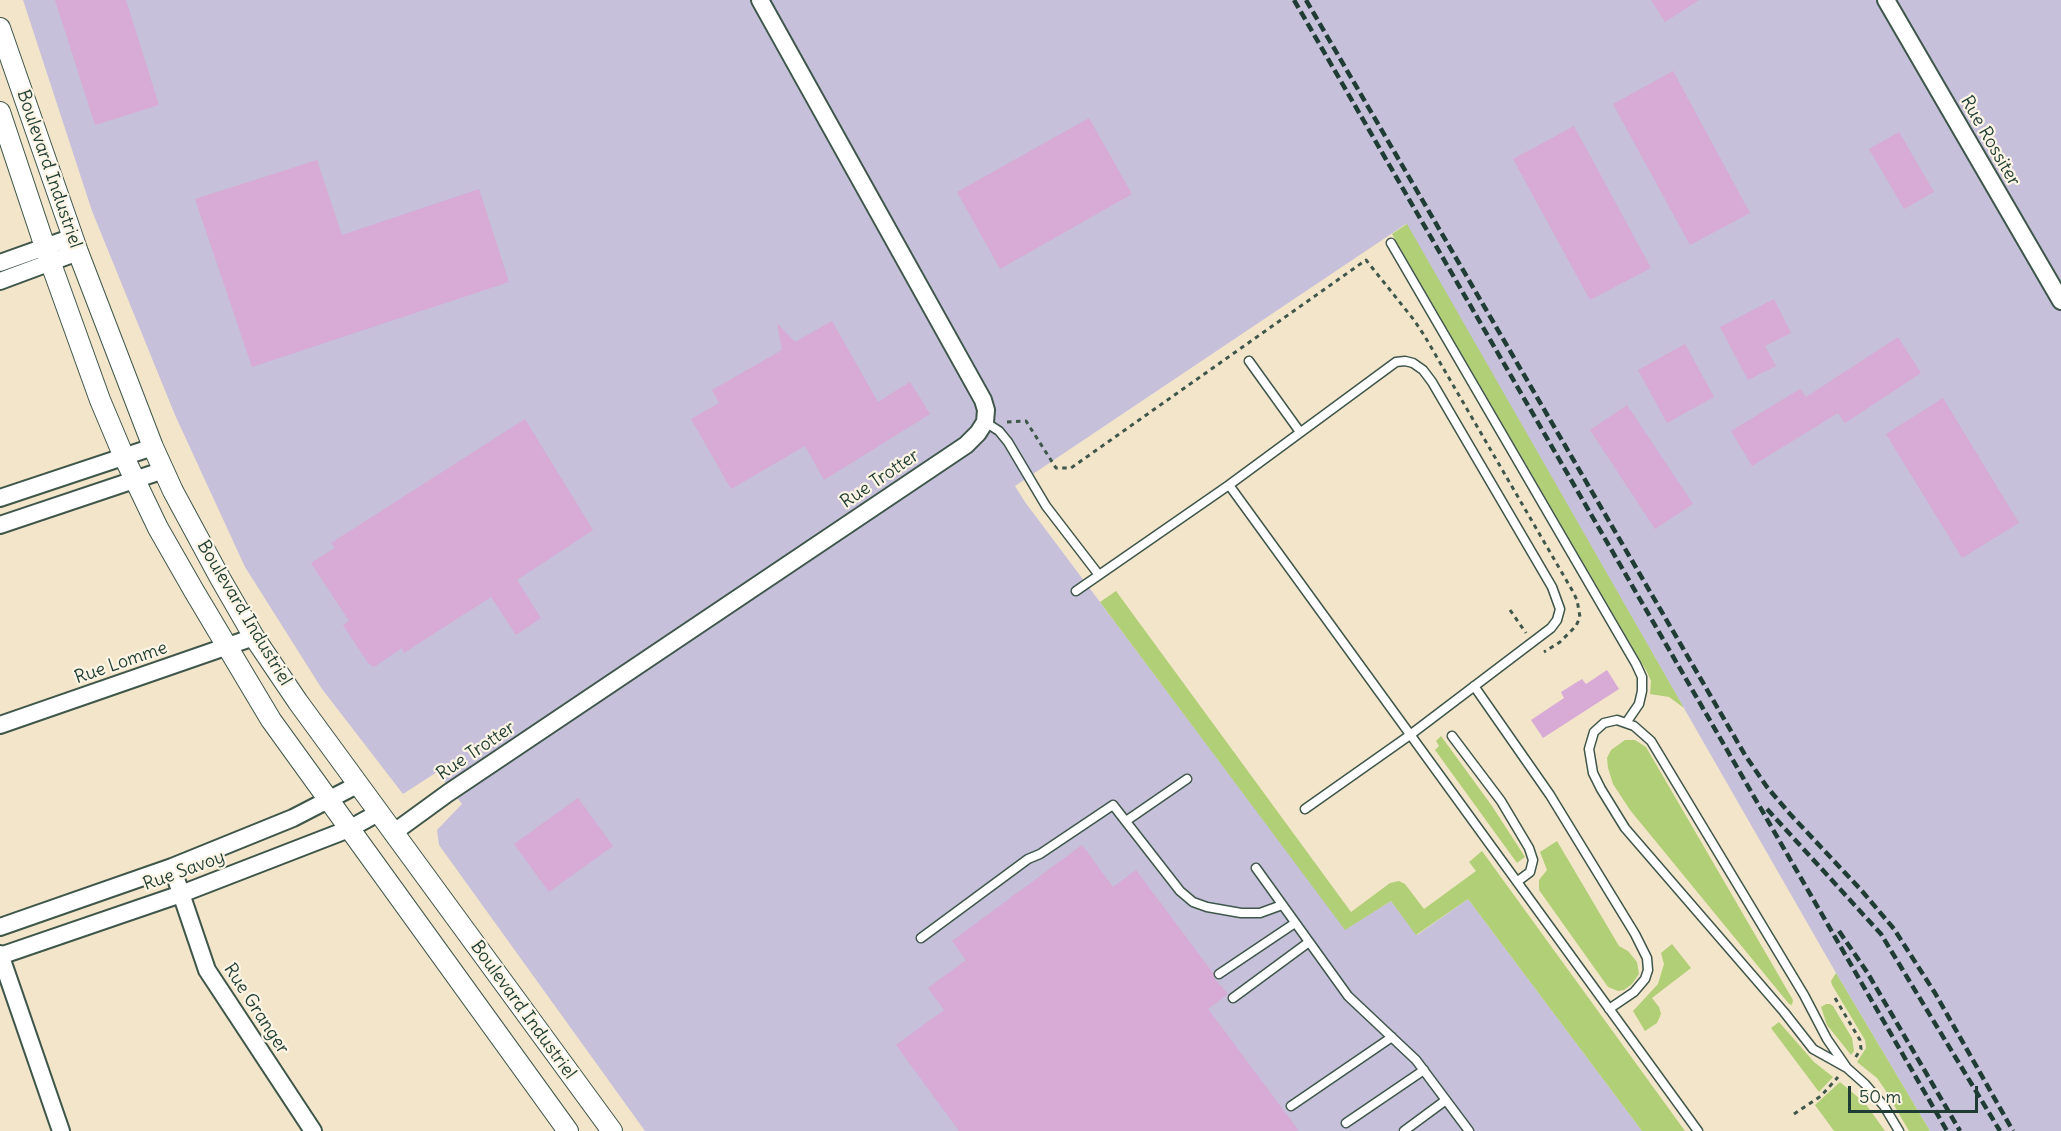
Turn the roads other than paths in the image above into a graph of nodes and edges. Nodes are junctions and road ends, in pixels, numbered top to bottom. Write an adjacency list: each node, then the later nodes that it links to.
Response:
1 (760, 0): 12 (street)
2 (1886, 0): 10 (street, Rue Rossiter)
3 (2, 41): 6 (street, Boulevard Industriel)
4 (0, 112): 7 (street, Boulevard Industriel)
5 (1391, 243): 26 (lane)
6 (76, 245): 7 (street); 14 (street, Boulevard Industriel)
7 (49, 255): 8 (street); 9 (street); 15 (street, Boulevard Industriel)
8 (0, 263)
9 (0, 281)
10 (2061, 301)
11 (1249, 361): 13 (lane)
12 (985, 422): 21 (lane); 37 (street, Rue Trotter)
13 (1300, 432): 18 (lane); 25 (lane)
14 (153, 447): 15 (street); 16 (street, Boulevard Industriel)
15 (123, 457): 17 (street, Boulevard Industriel); 19 (street)
16 (164, 470): 17 (street); 23 (street, Boulevard Industriel)
17 (134, 481): 20 (street); 24 (street, Boulevard Industriel)
18 (1229, 485): 21 (lane); 28 (lane)
19 (0, 498)
20 (0, 525)
21 (1099, 575): 22 (lane)
22 (1076, 591)
23 (254, 637): 24 (street, Rue Lomme); 31 (street, Boulevard Industriel)
24 (225, 647): 27 (street, Rue Lomme); 32 (street, Boulevard Industriel)
25 (1474, 686): 28 (lane); 50 (lane)
26 (1626, 723): 52 (lane); 52 (lane)
27 (0, 725)
28 (1410, 735): 33 (lane); 40 (lane)
29 (1452, 736): 40 (lane)
30 (1187, 779): 35 (lane)
31 (357, 785): 32 (street, Rue Savoy); 34 (street, Boulevard Industriel)
32 (330, 800): 36 (street, Boulevard Industriel); 38 (street, Rue Savoy)
33 (1305, 809)
34 (378, 813): 36 (street, Rue Savoy); 37 (street, Boulevard Industriel)
35 (1126, 821): 42 (lane); 45 (lane)
36 (349, 829): 41 (street, Rue Savoy); 59 (street, Boulevard Industriel)
37 (393, 833): 60 (street, Boulevard Industriel)
38 (172, 867): 41 (street, Rue Granger); 44 (street, Rue Savoy)
39 (1256, 868): 42 (lane)
40 (1518, 880): 50 (lane)
41 (181, 894): 47 (street, Rue Savoy); 58 (street, Rue Granger)
42 (1282, 905): 43 (lane)
43 (1295, 923): 46 (lane); 48 (lane)
44 (0, 927)
45 (921, 938)
46 (1309, 942): 49 (lane); 51 (lane)
47 (0, 956): 57 (street)
48 (1219, 974)
49 (1233, 998)
50 (1610, 1009): 63 (lane)
51 (1392, 1037): 53 (lane); 55 (lane)
52 (1846, 1068): 64 (lane)
53 (1424, 1070): 54 (lane); 56 (lane)
54 (1446, 1100): 61 (lane); 62 (lane)
55 (1291, 1106)
56 (1346, 1123)
57 (61, 1131)
58 (313, 1131)
59 (568, 1131)
60 (612, 1131)
61 (1404, 1131)
62 (1468, 1131)
63 (1698, 1131)
64 (1899, 1131)

